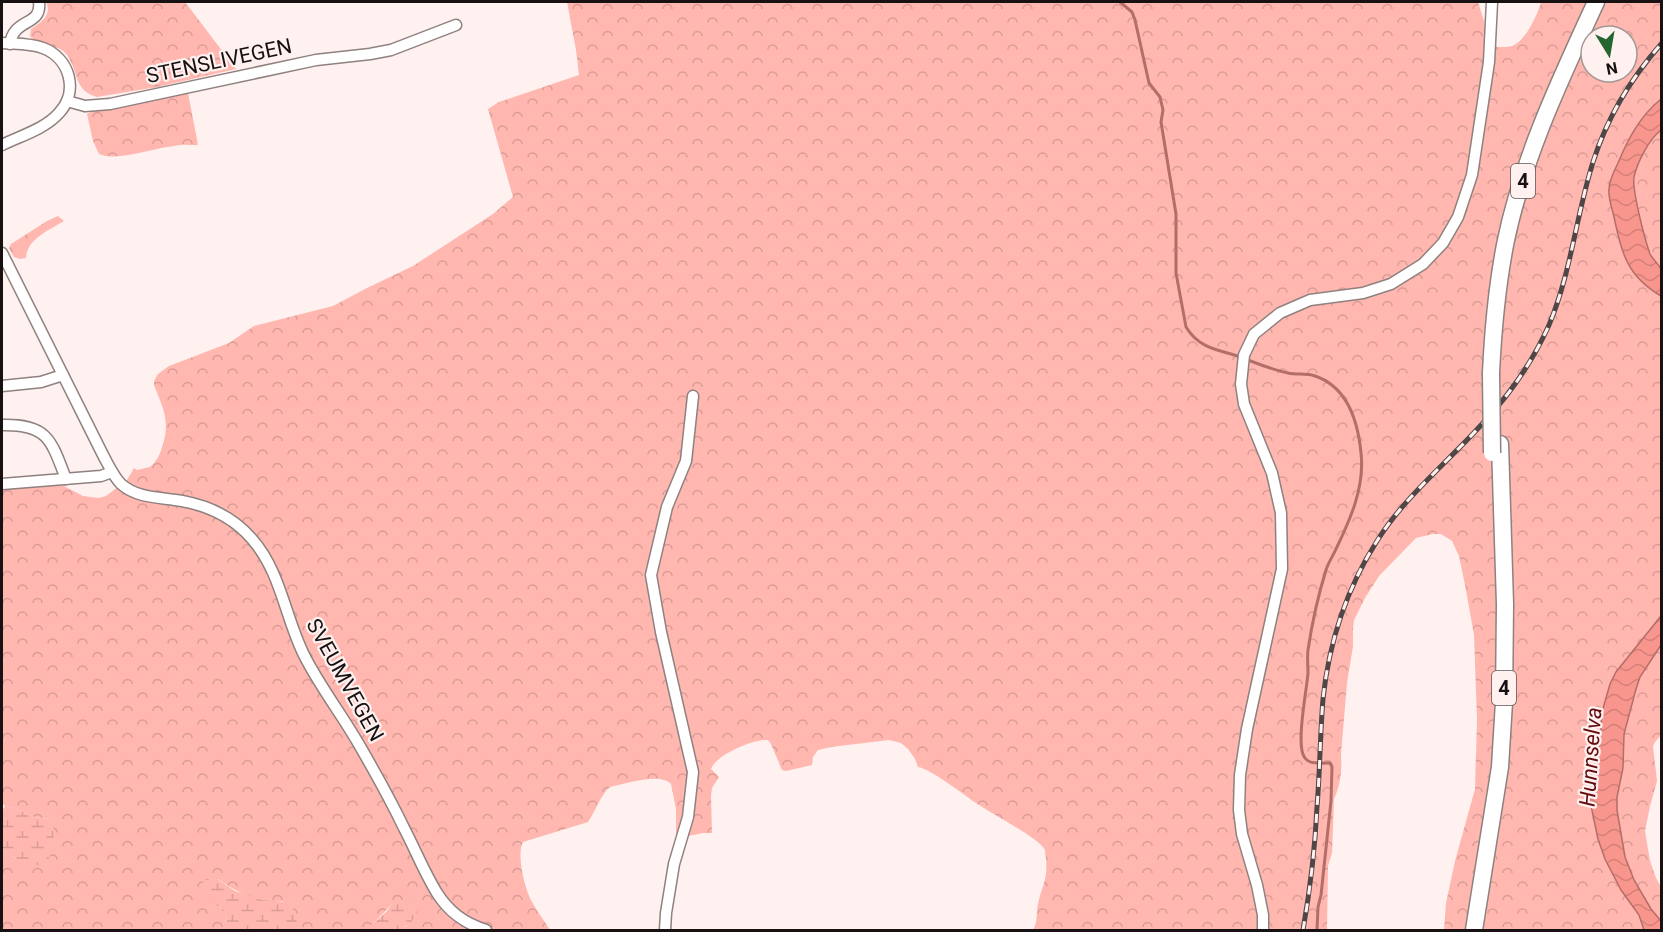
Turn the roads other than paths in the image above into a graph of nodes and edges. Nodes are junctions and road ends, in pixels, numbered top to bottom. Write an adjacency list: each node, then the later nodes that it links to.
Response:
1 (39, 2): 6 (street)
2 (1492, 2): 21 (street)
3 (1596, 2): 10 (highway, 4)
4 (1607, 2): 10 (highway, 4)
5 (456, 25): 7 (street, STENSLIVEGEN)
6 (6, 43): 7 (street)
7 (67, 101): 8 (street)
8 (2, 145)
9 (2, 253): 11 (street, SVEUMVEGEN)
10 (1496, 369): 15 (highway, 4)
11 (63, 375): 12 (street); 16 (street, SVEUMVEGEN)
12 (2, 386)
13 (693, 396): 20 (street)
14 (2, 425): 17 (street)
15 (1496, 448): 22 (highway, 4); 23 (highway, 4)
16 (112, 472): 17 (street); 19 (street, SVEUMVEGEN)
17 (66, 479): 18 (street)
18 (2, 484)
19 (486, 930)
20 (665, 930)
21 (1263, 930)
22 (1464, 930)
23 (1474, 930)

